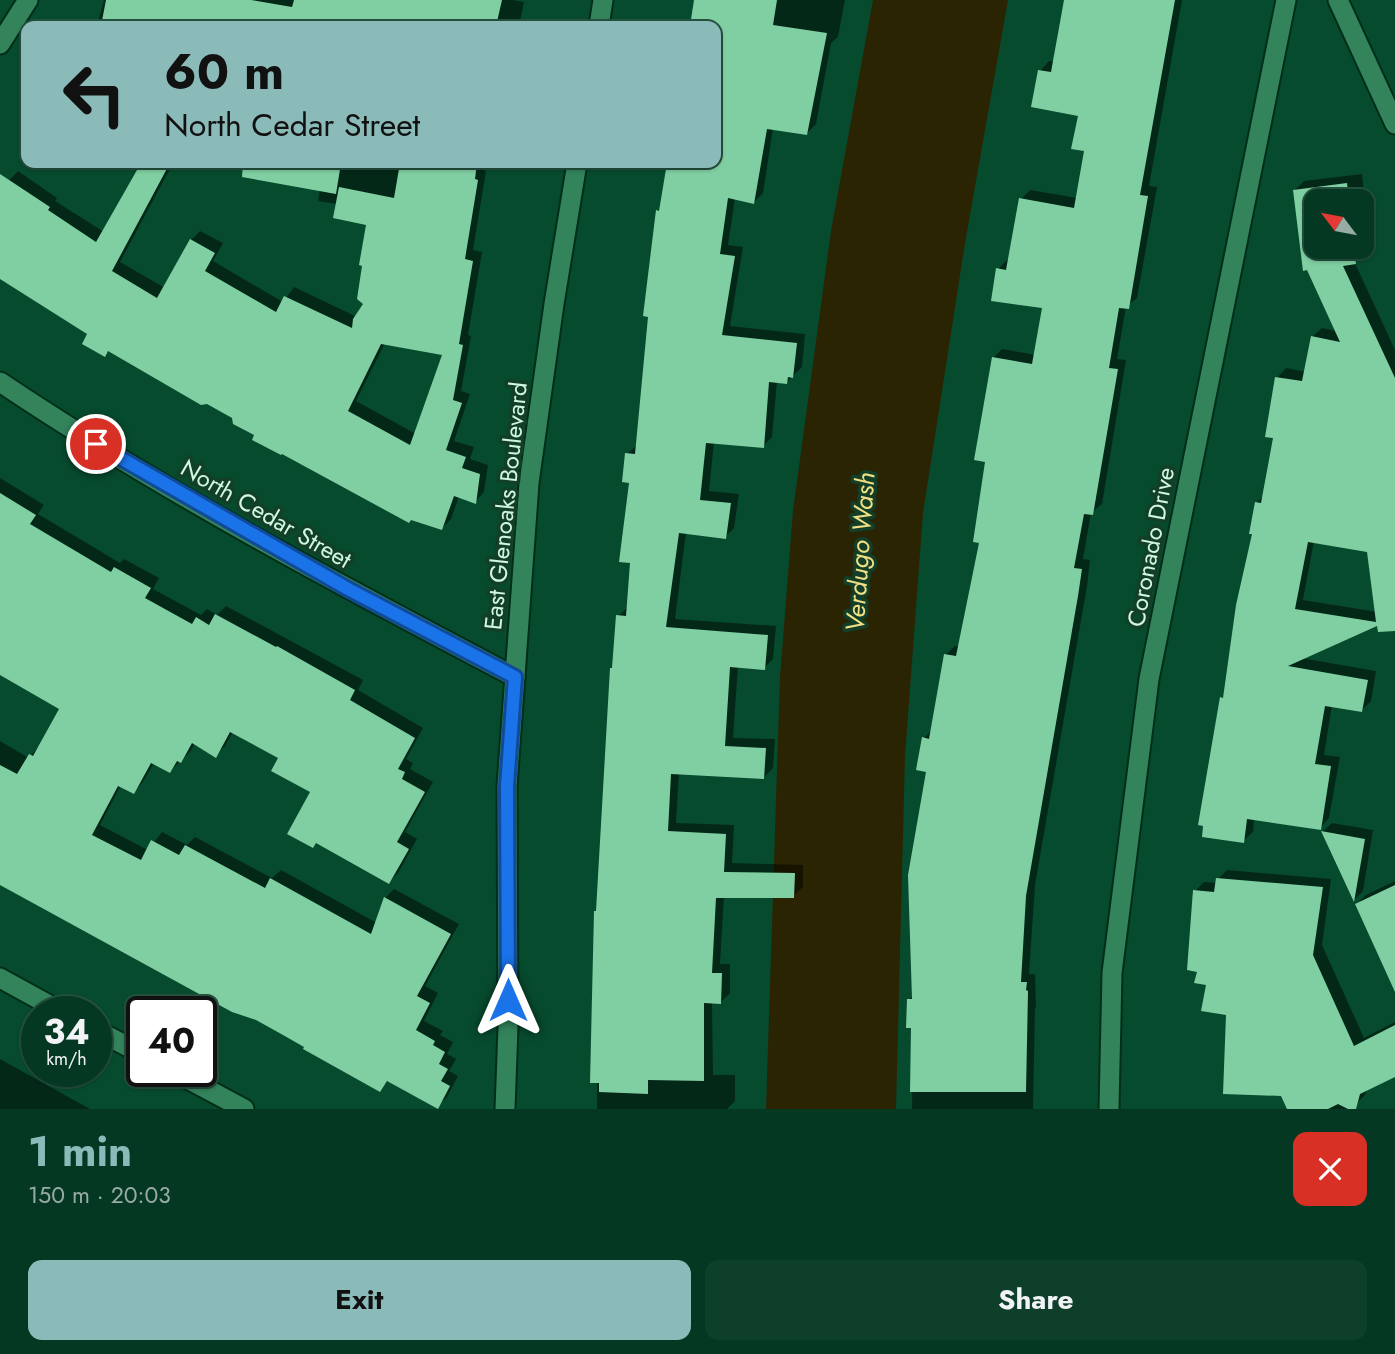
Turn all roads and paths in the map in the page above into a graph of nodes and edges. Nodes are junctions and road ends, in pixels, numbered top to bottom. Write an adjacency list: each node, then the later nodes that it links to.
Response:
1 (28, 0): 6 (street)
2 (603, 0): 5 (street)
3 (1286, 0): 16 (street, Coronado Drive)
4 (1338, 0): 7 (street)
5 (600, 21)
6 (0, 44)
7 (1395, 124)
8 (576, 168): 10 (street, East Glenoaks Boulevard)
9 (0, 382): 10 (street, North Cedar Street)
10 (515, 677): 15 (street, East Glenoaks Boulevard)
11 (0, 978): 12 (street)
12 (33, 996)
13 (203, 1087): 14 (street)
14 (244, 1109)
15 (505, 1109)
16 (1109, 1109)

